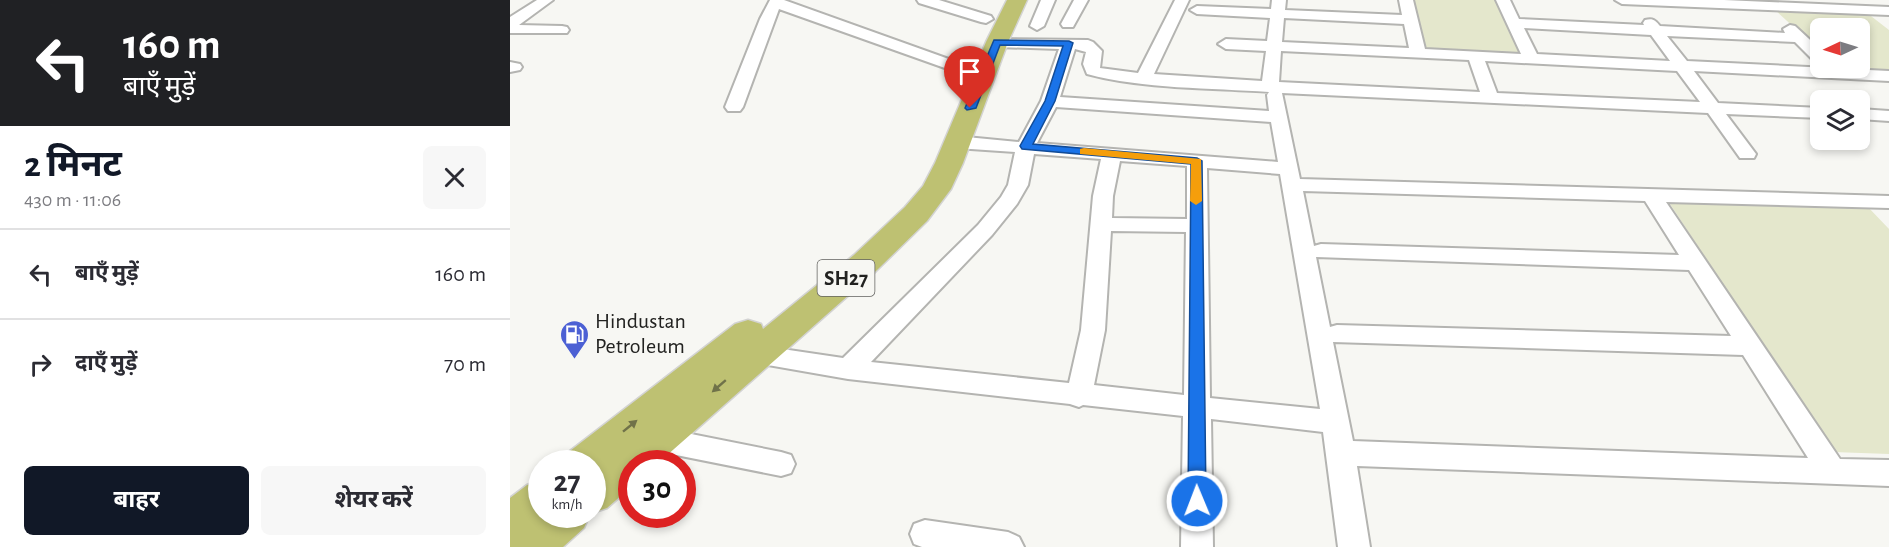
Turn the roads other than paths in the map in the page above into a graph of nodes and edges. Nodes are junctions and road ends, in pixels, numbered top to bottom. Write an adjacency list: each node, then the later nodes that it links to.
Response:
1 (546, 0): 21 (street)
2 (924, 0): 18 (street)
3 (1017, 0): 18 (main road, SH27)
4 (1048, 0): 23 (street)
5 (1081, 0): 27 (street)
6 (1182, 0): 40 (street)
7 (1406, 0): 19 (street)
8 (1503, 0): 20 (street)
9 (1622, 0): 10 (street)
10 (1634, 0): 13 (street); 26 (street)
11 (776, 1): 36 (street); 44 (street)
12 (1815, 4): 13 (street); 16 (street)
13 (1766, 6): 28 (street)
14 (1278, 7): 15 (street); 19 (street); 30 (street)
15 (1197, 10)
16 (1871, 10): 17 (street); 22 (street)
17 (1889, 11)
18 (994, 20): 27 (street); 36 (main road, SH27); 49 (main road, SH27)
19 (1410, 20): 32 (street)
20 (1514, 23): 26 (street); 34 (street)
21 (510, 24)
22 (1889, 25)
23 (1038, 26)
24 (510, 29): 25 (street)
25 (562, 30)
26 (1656, 30): 28 (street); 35 (street)
27 (1068, 34): 40 (street); 43 (street)
28 (1799, 38): 31 (street)
29 (1226, 44): 30 (street)
30 (1274, 47): 32 (street); 42 (street)
31 (1810, 48)
32 (1418, 54): 33 (street)
33 (1476, 57): 34 (street); 41 (street)
34 (1531, 59): 35 (street)
35 (1683, 66): 37 (street); 45 (street)
36 (965, 70): 64 (main road, SH27)
37 (1810, 70)
38 (1870, 74): 39 (street)
39 (1889, 76)
40 (1143, 79): 42 (street)
41 (1490, 96): 42 (street); 45 (street)
42 (1275, 99): 43 (street); 54 (street)
43 (1050, 101): 50 (street)
44 (734, 107)
45 (1713, 108): 46 (street); 52 (street)
46 (1810, 112)
47 (1870, 115): 48 (street)
48 (1889, 116)
49 (956, 142): 50 (street); 64 (main road, SH27)
50 (1026, 146): 51 (street); 65 (street)
51 (1112, 154): 53 (street); 58 (street)
52 (1747, 154)
53 (1197, 161): 54 (street); 59 (street)
54 (1291, 177): 55 (street); 68 (street)
55 (1652, 196): 56 (street); 61 (street)
56 (1879, 202): 57 (street)
57 (1889, 220)
58 (1101, 224): 59 (street); 66 (street)
59 (1196, 226): 67 (street)
60 (1322, 251): 61 (street)
61 (1696, 263): 63 (street)
62 (1337, 334): 63 (street)
63 (1751, 346): 73 (street)
64 (742, 351): 65 (street); 69 (main road, SH27, one-way to 69); 70 (main road, SH27, one-way to 64)
65 (848, 369): 66 (street)
66 (1078, 396): 67 (street)
67 (1196, 408): 68 (street); 82 (street)
68 (1335, 422): 71 (street)
69 (656, 439): 72 (street); 75 (main road, SH27)
70 (604, 450)
71 (1341, 453): 73 (street); 83 (street)
72 (781, 464)
73 (1832, 471): 74 (street)
74 (1889, 473)
75 (606, 482)
76 (528, 510): 77 (main road)
77 (510, 525)
78 (552, 528): 81 (main road)
79 (925, 534): 80 (street)
80 (1000, 546)
81 (530, 547)
82 (1197, 547)
83 (1354, 547)

